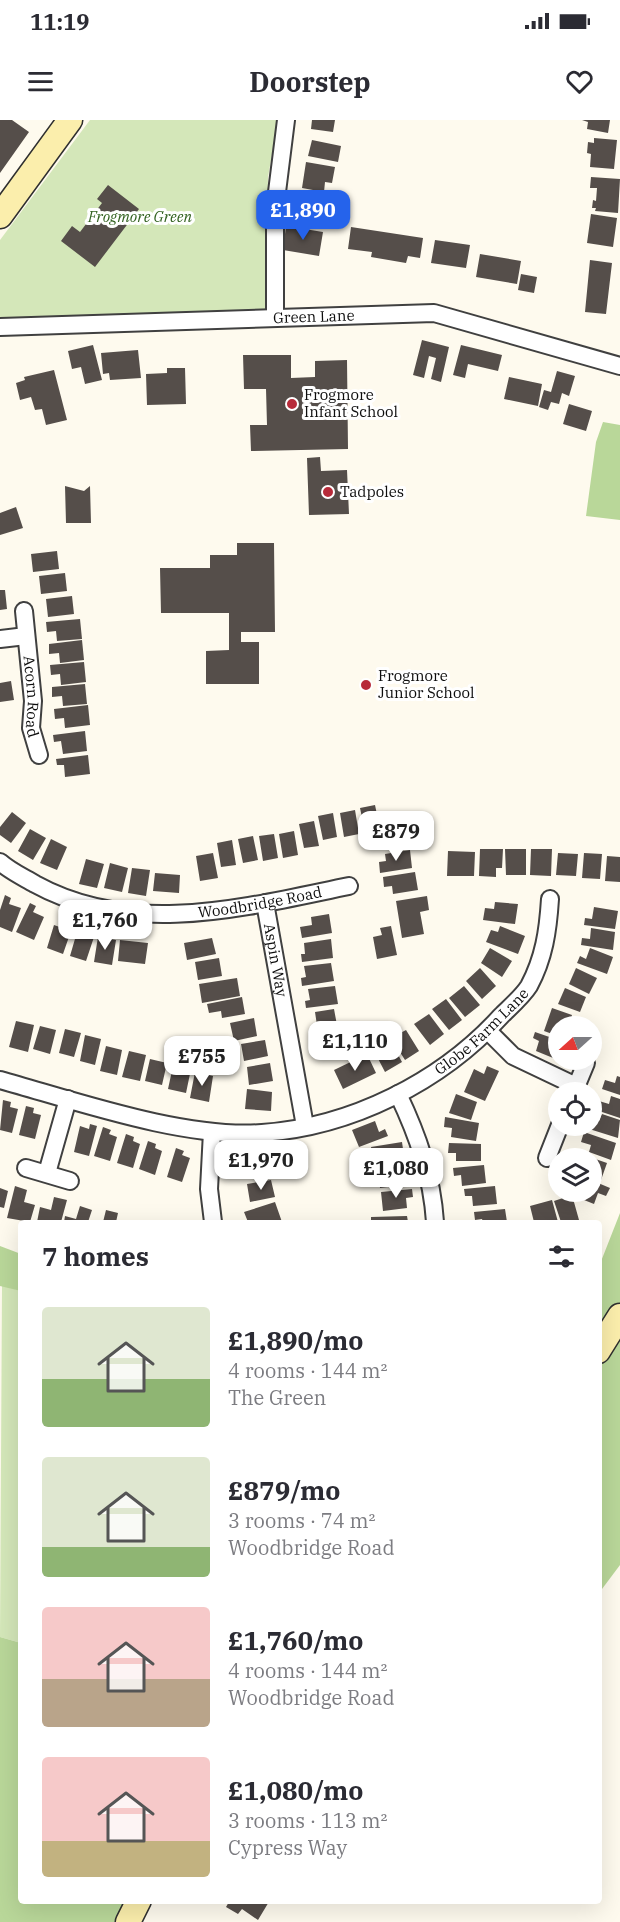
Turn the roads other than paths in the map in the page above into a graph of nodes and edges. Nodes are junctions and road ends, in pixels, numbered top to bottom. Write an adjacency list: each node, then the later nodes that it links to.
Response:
1 (70, 120): 3 (street)
2 (285, 120): 4 (street)
3 (0, 216)
4 (275, 316): 5 (street, Green Lane); 6 (street, Green Lane)
5 (0, 327)
6 (620, 366)
7 (24, 611): 8 (street, Acorn Road)
8 (26, 636): 9 (street, Acorn Road); 10 (street, Acorn Road)
9 (0, 639)
10 (39, 755)
11 (0, 862): 14 (street, Woodbridge Road)
12 (349, 886): 14 (street, Woodbridge Road)
13 (550, 899): 15 (street, Globe Farm Lane)
14 (265, 903): 20 (street, Aspin Way)
15 (488, 1031): 17 (street); 18 (street, Globe Farm Lane)
16 (0, 1080): 19 (street, Globe Farm Lane)
17 (562, 1082)
18 (398, 1094): 20 (street, Globe Farm Lane); 28 (street)
19 (68, 1099): 21 (street, Globe Farm Lane); 25 (street)
20 (305, 1126): 21 (street, Globe Farm Lane)
21 (212, 1132): 27 (street)
22 (556, 1136): 23 (street)
23 (547, 1158)
24 (26, 1168): 25 (street)
25 (47, 1173): 26 (street)
26 (70, 1180)
27 (213, 1220)
28 (435, 1220)
29 (620, 1316): 30 (street)
30 (602, 1345)
31 (137, 1904): 32 (street)
32 (128, 1922)

